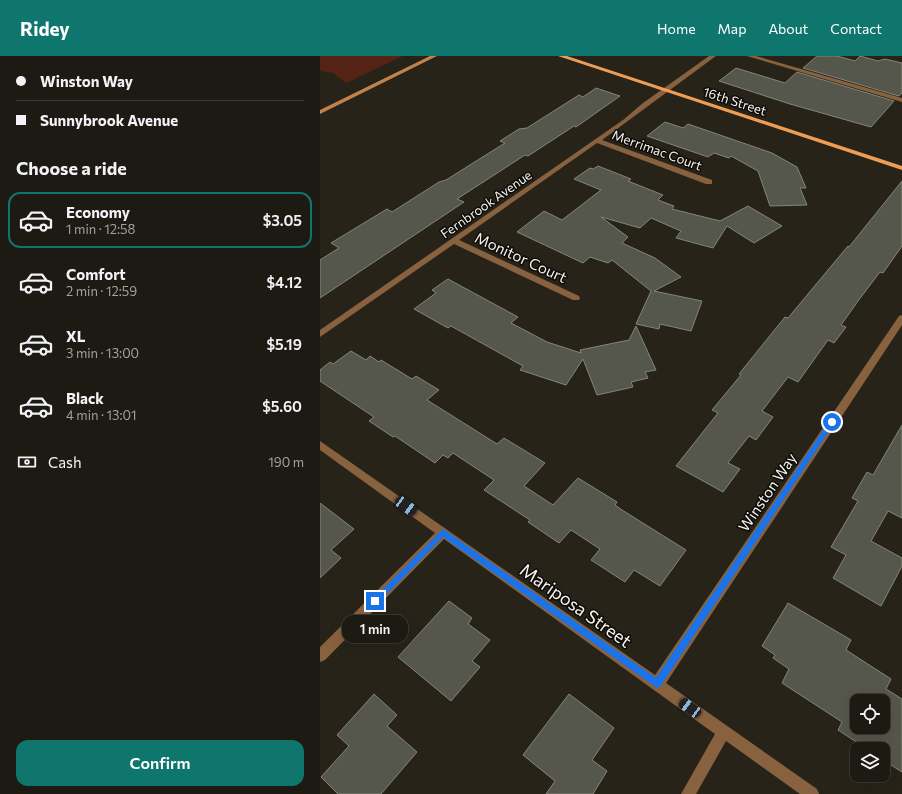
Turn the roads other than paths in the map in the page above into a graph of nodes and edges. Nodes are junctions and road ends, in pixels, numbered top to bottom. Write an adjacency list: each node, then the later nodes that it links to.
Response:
1 (434, 56): 7 (main road)
2 (562, 56): 5 (main road, 16th Street)
3 (713, 56): 5 (street, Fernbrook Avenue)
4 (750, 56): 6 (street)
5 (664, 90): 8 (street, Fernbrook Avenue); 9 (main road, 16th Street)
6 (902, 100)
7 (320, 112)
8 (597, 140): 10 (street, Merrimac Court); 11 (street, Fernbrook Avenue)
9 (902, 168)
10 (709, 182)
11 (454, 241): 12 (street, Monitor Court); 14 (street, Fernbrook Avenue)
12 (576, 298)
13 (902, 318): 18 (street, Winston Way)
14 (320, 334)
15 (320, 445): 16 (street, Mariposa Street)
16 (443, 532): 17 (street); 18 (street, Mariposa Street)
17 (320, 656)
18 (657, 684): 19 (street, Mariposa Street)
19 (724, 732): 20 (street); 21 (street, Mariposa Street)
20 (688, 794)
21 (812, 794)

